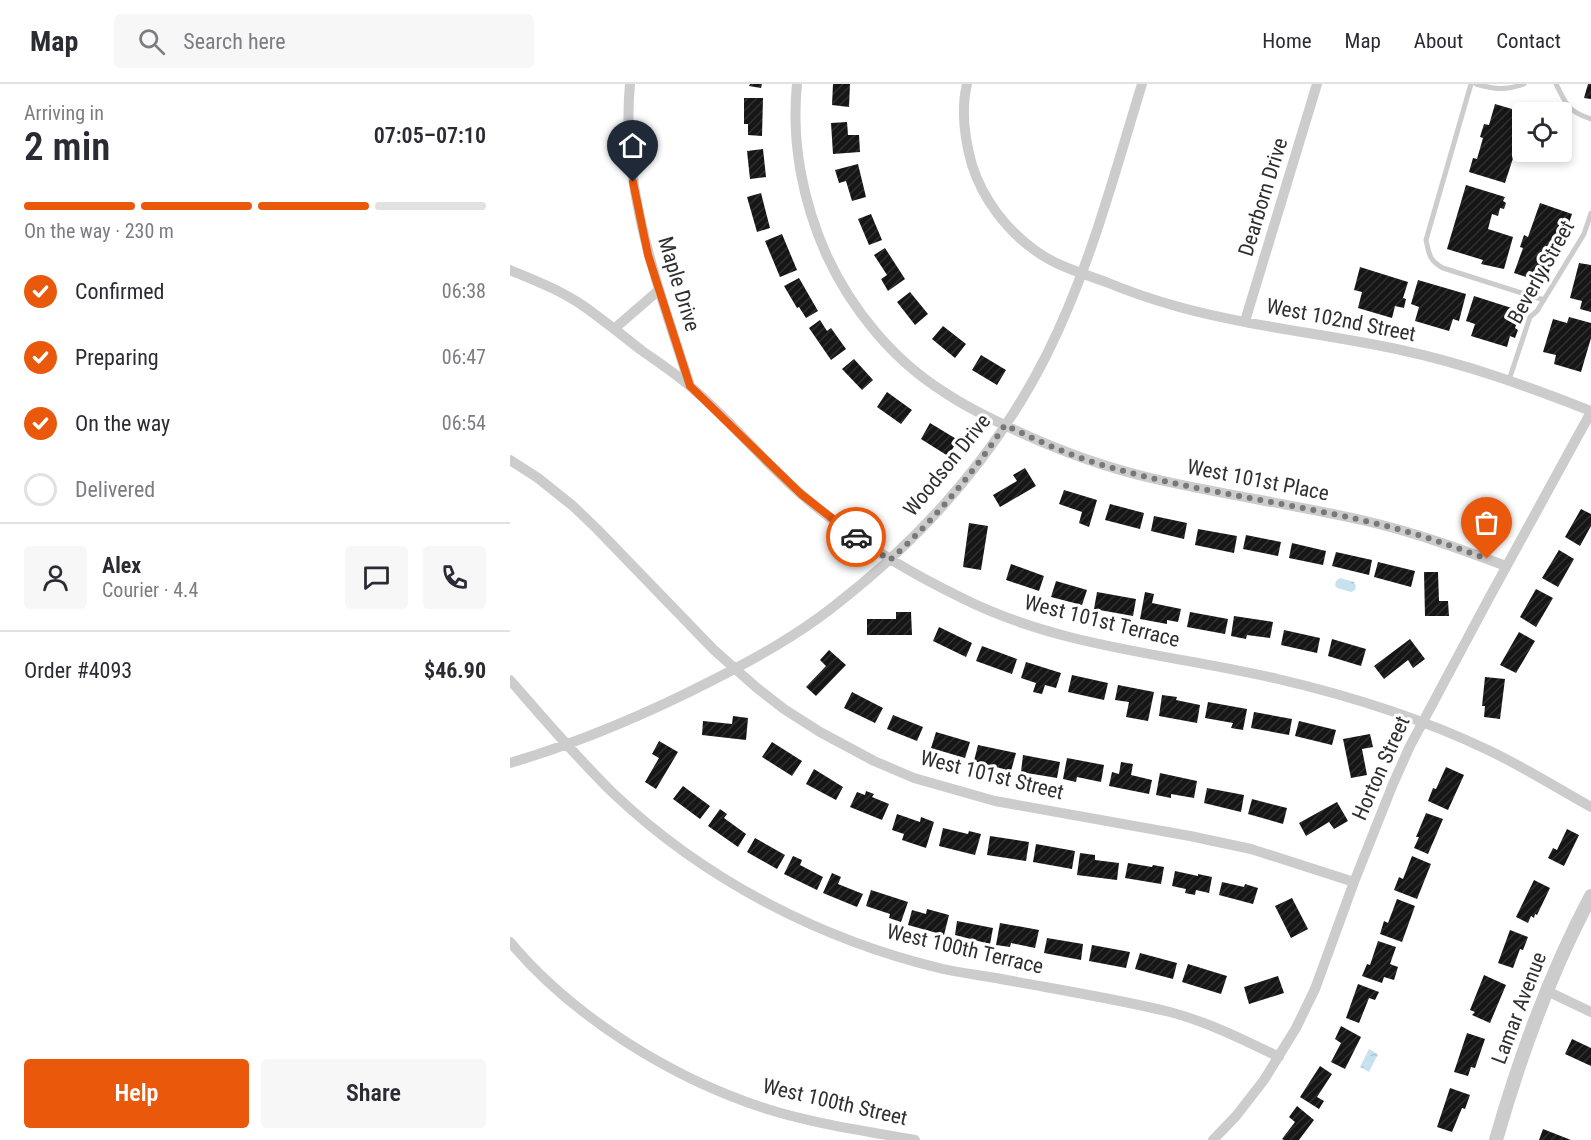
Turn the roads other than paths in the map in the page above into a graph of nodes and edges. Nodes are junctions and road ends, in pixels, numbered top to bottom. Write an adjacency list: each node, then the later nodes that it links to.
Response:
1 (630, 84): 14 (street, Maple Drive)
2 (797, 84): 21 (street, West 101st Place)
3 (967, 84): 13 (street, West 102nd Street)
4 (1142, 84): 13 (street, Woodson Drive)
5 (1317, 84): 16 (street, Dearborn Drive)
6 (1471, 84): 15 (lane)
7 (1476, 84): 8 (lane)
8 (1524, 84)
9 (1556, 84): 10 (lane)
10 (1591, 119)
11 (1591, 213): 15 (lane, Beverly Street)
12 (510, 270): 17 (street, West 101st Terrace)
13 (1082, 274): 16 (street, West 102nd Street); 21 (street, Woodson Drive)
14 (659, 290): 17 (street); 19 (street, Maple Drive)
15 (1544, 300): 18 (lane, Beverly Street)
16 (1245, 321): 18 (street, West 102nd Street)
17 (614, 329): 19 (street, West 101st Terrace)
18 (1509, 380): 20 (street, West 102nd Street)
19 (690, 386): 23 (street, West 101st Terrace)
20 (1591, 411): 24 (street, Horton Street)
21 (1005, 425): 23 (street, Woodson Drive); 24 (street, West 101st Place)
22 (510, 460): 25 (street, West 101st Street)
23 (890, 560): 25 (street, Woodson Drive); 27 (street, West 101st Terrace)
24 (1506, 566): 27 (street, Horton Street)
25 (735, 669): 28 (street, Woodson Drive); 31 (street, West 101st Street)
26 (510, 680): 28 (street, West 100th Terrace)
27 (1422, 722): 30 (street, West 101st Terrace); 31 (street, Horton Street)
28 (567, 744): 29 (street, Woodson Drive); 36 (street, West 100th Terrace)
29 (510, 764)
30 (1591, 807)
31 (1354, 882): 36 (street, Horton Street)
32 (1591, 896): 34 (street, Lamar Avenue)
33 (510, 942): 37 (street, West 100th Street)
34 (1547, 991): 35 (street); 39 (street, Lamar Avenue)
35 (1591, 1012)
36 (1279, 1057): 38 (street, Horton Street)
37 (915, 1140)
38 (1213, 1140)
39 (1496, 1140)

